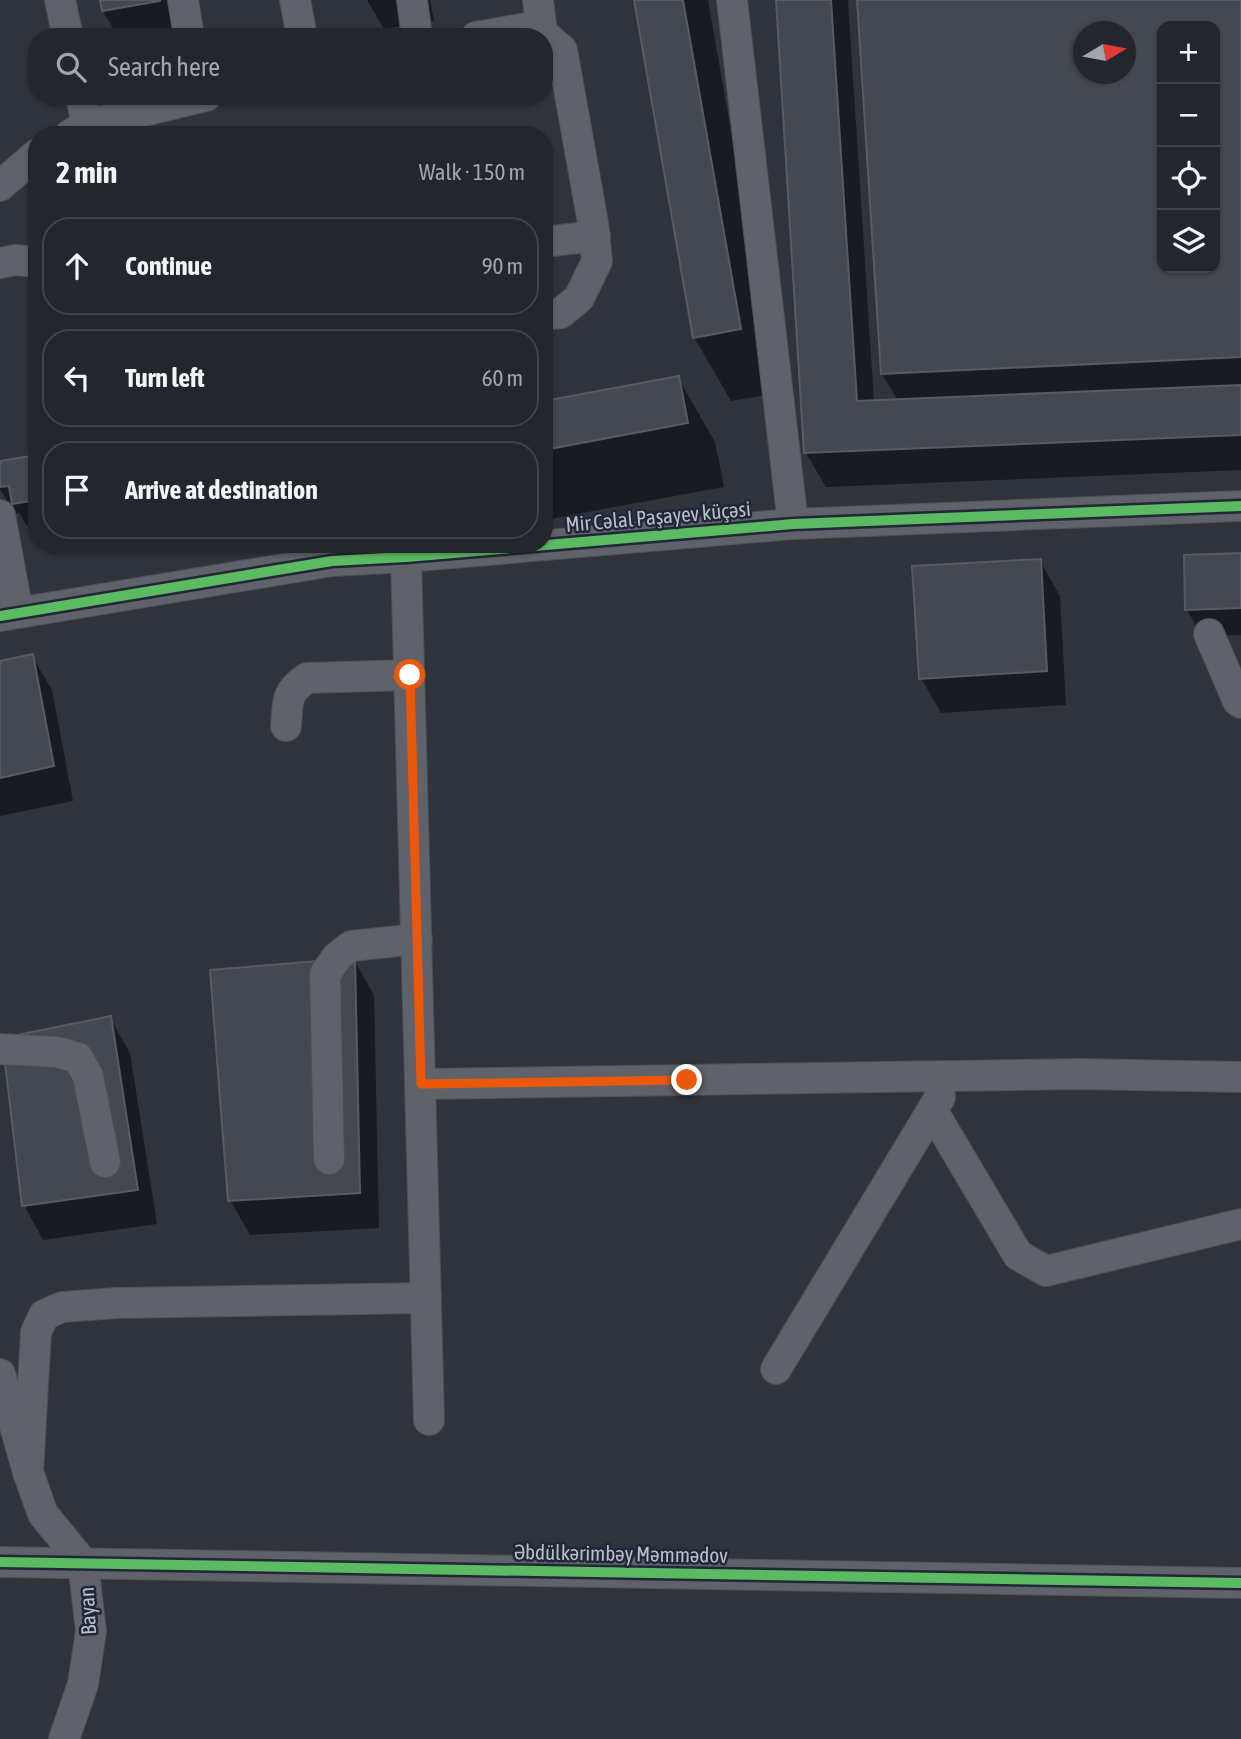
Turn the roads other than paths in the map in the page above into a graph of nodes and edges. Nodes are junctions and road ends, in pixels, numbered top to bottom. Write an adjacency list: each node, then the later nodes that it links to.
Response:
1 (60, 0): 7 (street)
2 (183, 0): 8 (street)
3 (295, 0): 9 (street)
4 (412, 0): 10 (street)
5 (538, 0): 11 (street)
6 (732, 0): 24 (street)
7 (66, 28)
8 (188, 28)
9 (300, 28)
10 (416, 28)
11 (541, 28)
12 (553, 42): 17 (street)
13 (157, 105): 14 (street)
14 (79, 119)
15 (28, 162): 16 (street)
16 (0, 186)
17 (595, 236): 18 (street); 21 (street)
18 (553, 241)
19 (28, 261): 20 (street)
20 (0, 263)
21 (553, 314)
22 (1241, 506): 24 (street, Mir Cəlal Paşayev küçəsi)
23 (0, 515): 28 (street)
24 (793, 524): 25 (street, Mir Cəlal Paşayev küçəsi)
25 (553, 545)
26 (454, 553): 27 (street, Mir Cəlal Paşayev küçəsi)
27 (407, 557): 28 (street, Mir Cəlal Paşayev küçəsi); 30 (street)
28 (9, 615)
29 (1209, 634): 31 (street)
30 (410, 675): 32 (street); 33 (street)
31 (1241, 703)
32 (286, 726)
33 (417, 939): 37 (street); 39 (street)
34 (0, 1049): 40 (street)
35 (953, 1076): 36 (street); 37 (street); 38 (street)
36 (1241, 1077)
37 (421, 1084): 42 (street)
38 (932, 1111): 41 (street); 43 (street)
39 (329, 1158)
40 (105, 1162)
41 (1241, 1224)
42 (426, 1298): 45 (street); 46 (street)
43 (776, 1369)
44 (0, 1374): 46 (street, Bayan)
45 (429, 1420)
46 (28, 1472): 48 (street, Bayan)
47 (0, 1562): 48 (street, Əbdülkərimbəy Məmmədov)
48 (83, 1563): 49 (street, Əbdülkərimbəy Məmmədov); 50 (street, Bayan)
49 (1241, 1583)
50 (64, 1739)

